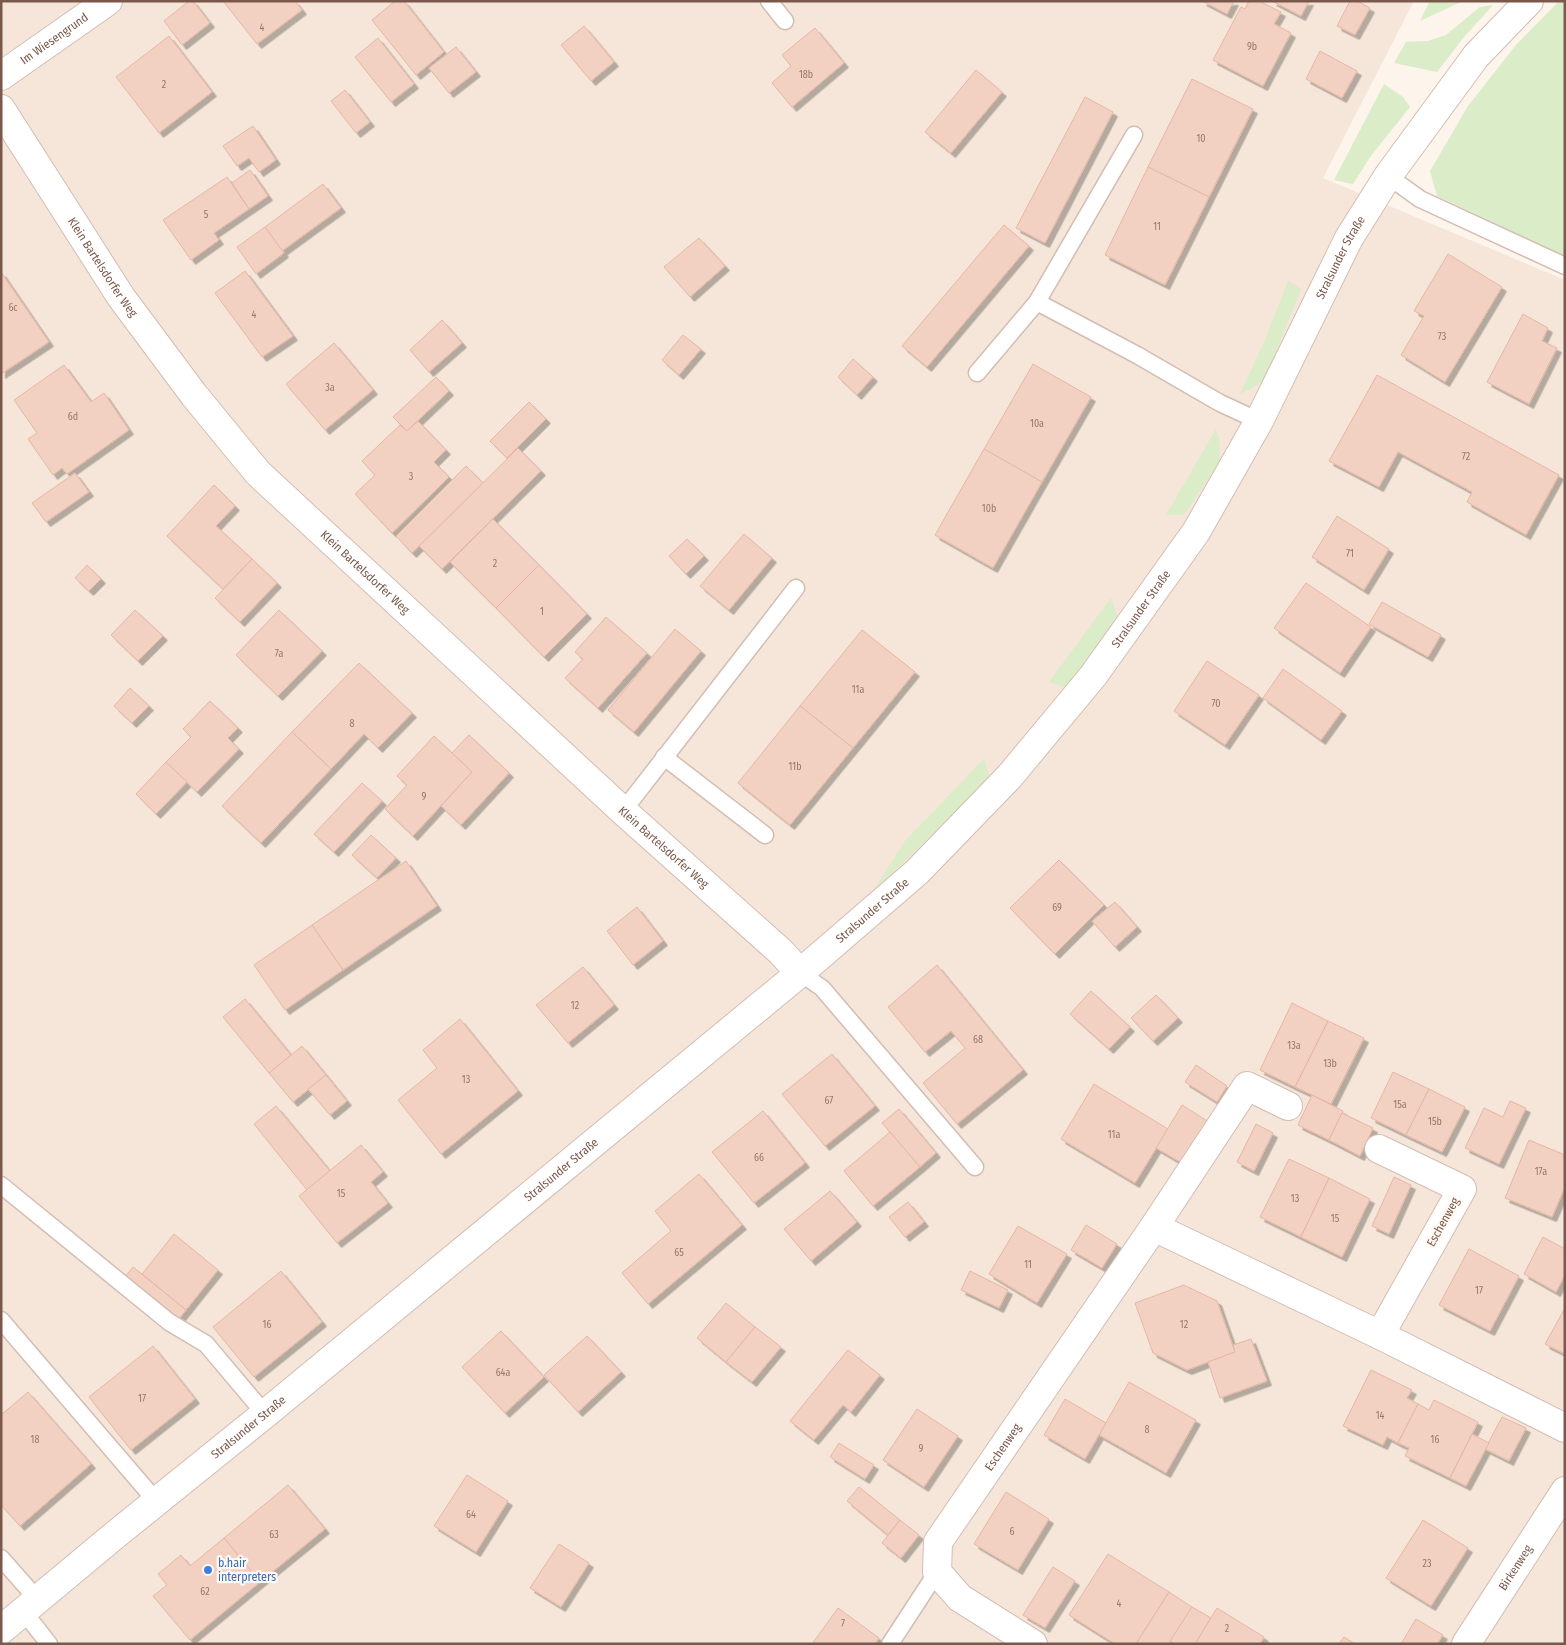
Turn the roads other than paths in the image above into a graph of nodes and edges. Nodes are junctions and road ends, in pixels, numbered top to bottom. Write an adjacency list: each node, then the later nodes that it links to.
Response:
1 (108, 1): 5 (street, Im Wiesengrund)
2 (769, 1): 4 (lane)
3 (1529, 1): 8 (street, Stralsunder Straße)
4 (785, 21)
5 (1, 76)
6 (1, 109): 15 (street, Klein Bartelsdorfer Weg)
7 (1134, 135): 10 (lane)
8 (1388, 176): 9 (lane); 12 (street, Stralsunder Straße)
9 (1565, 266)
10 (1036, 302): 11 (lane); 12 (lane)
11 (977, 373)
12 (1259, 421): 17 (street, Stralsunder Straße)
13 (796, 588): 14 (lane)
14 (664, 757): 15 (lane); 16 (lane)
15 (623, 811): 17 (street, Klein Bartelsdorfer Weg)
16 (765, 835)
17 (800, 973): 20 (lane); 25 (street, Stralsunder Straße)
18 (1288, 1106): 22 (street, Eschenweg)
19 (1379, 1149): 24 (street, Eschenweg)
20 (975, 1167)
21 (1, 1185): 25 (lane)
22 (1154, 1227): 24 (street); 30 (street, Eschenweg)
23 (1, 1320): 28 (lane)
24 (1380, 1335): 26 (street)
25 (265, 1414): 28 (street, Stralsunder Straße)
26 (1565, 1428)
27 (1565, 1491): 36 (street, Birkenweg)
28 (156, 1501): 31 (street, Stralsunder Straße)
29 (1, 1558): 31 (lane)
30 (937, 1572): 34 (lane); 35 (street)
31 (31, 1606): 32 (street, Stralsunder Straße); 33 (lane)
32 (1, 1630)
33 (49, 1644)
34 (890, 1644)
35 (1033, 1644)
36 (1466, 1644)

